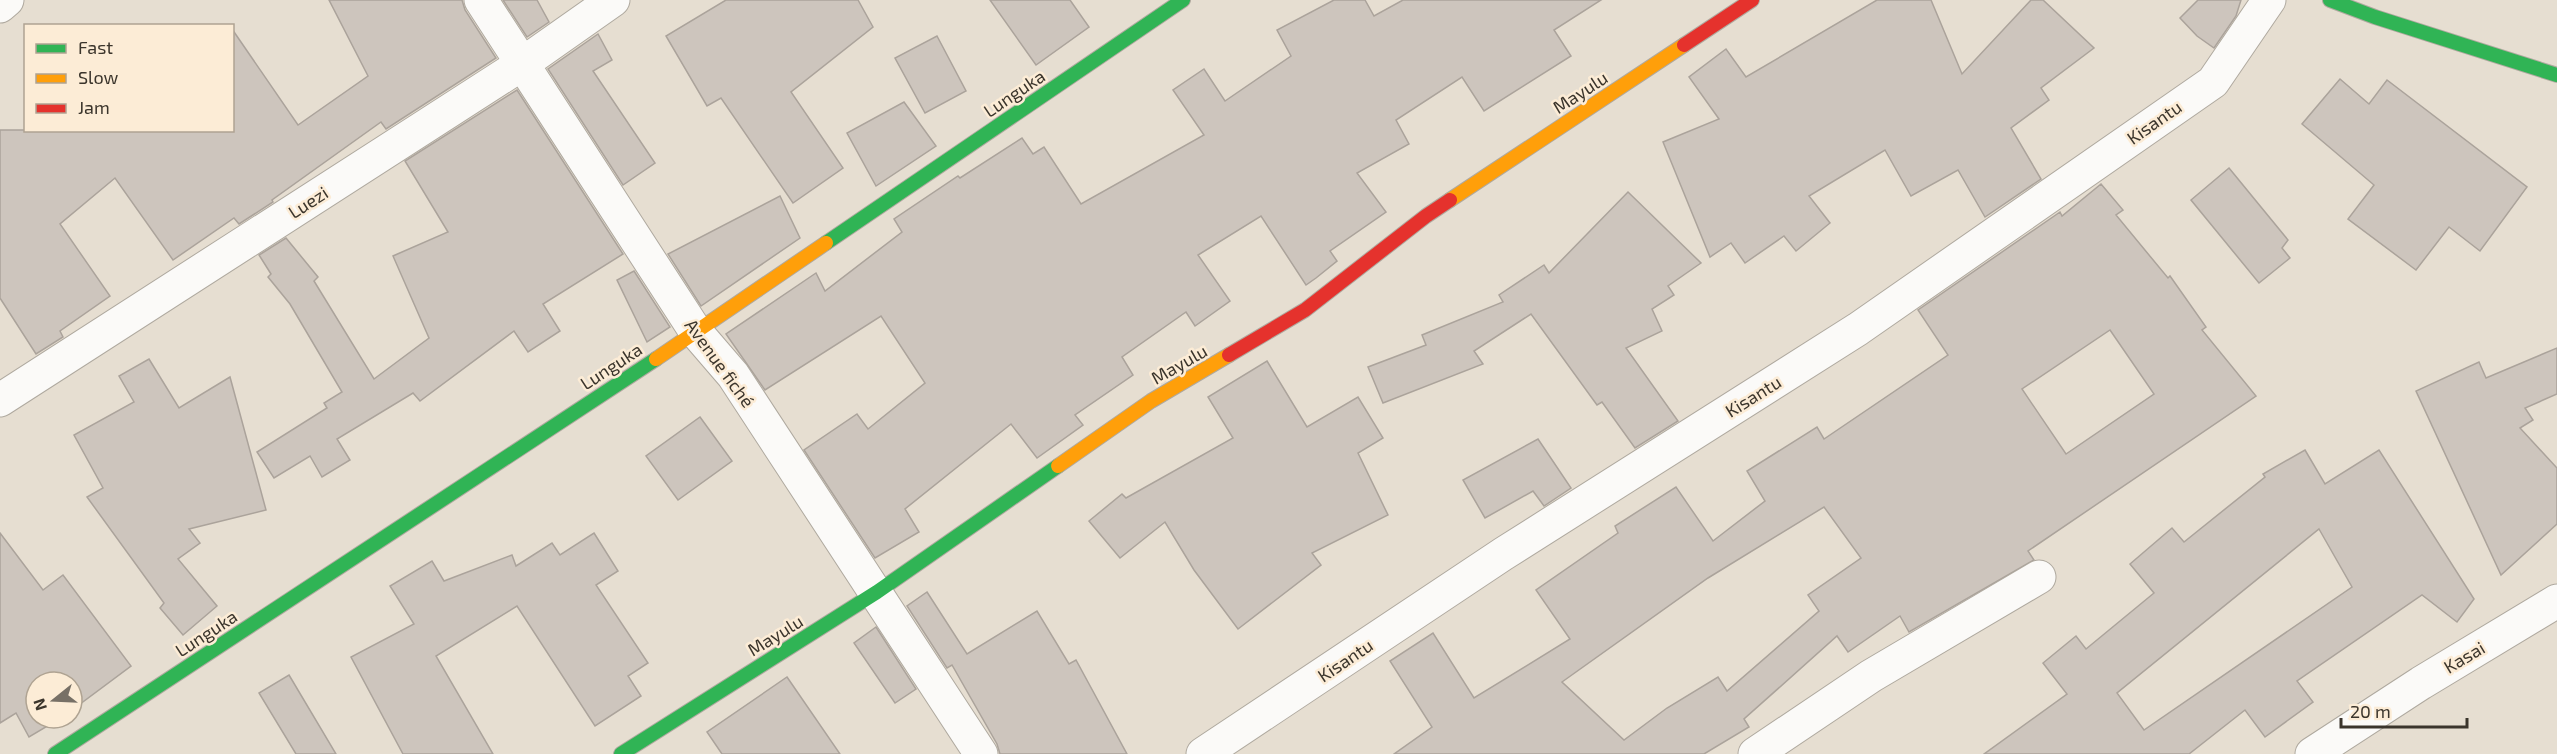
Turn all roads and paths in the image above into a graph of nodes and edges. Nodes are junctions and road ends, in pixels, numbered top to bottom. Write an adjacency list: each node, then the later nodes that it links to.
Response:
1 (8, 0): 8 (street)
2 (481, 0): 9 (street, Avenue fiché)
3 (613, 0): 9 (street, Luezi)
4 (1183, 0): 11 (street, Lunguka)
5 (1752, 0): 14 (street, Mayulu)
6 (2269, 0): 19 (street, Kisantu)
7 (2330, 0): 10 (street)
8 (0, 6)
9 (522, 64): 11 (street, Avenue fiché); 12 (street, Luezi)
10 (2557, 75)
11 (696, 332): 14 (street, Avenue fiché); 16 (street, Lunguka)
12 (0, 400)
13 (2039, 577): 20 (street)
14 (877, 592): 17 (street, Mayulu); 18 (street, Avenue fiché)
15 (2557, 601): 21 (street, Kasai)
16 (55, 754)
17 (621, 754)
18 (981, 754)
19 (1203, 754)
20 (1755, 754)
21 (2312, 754)

